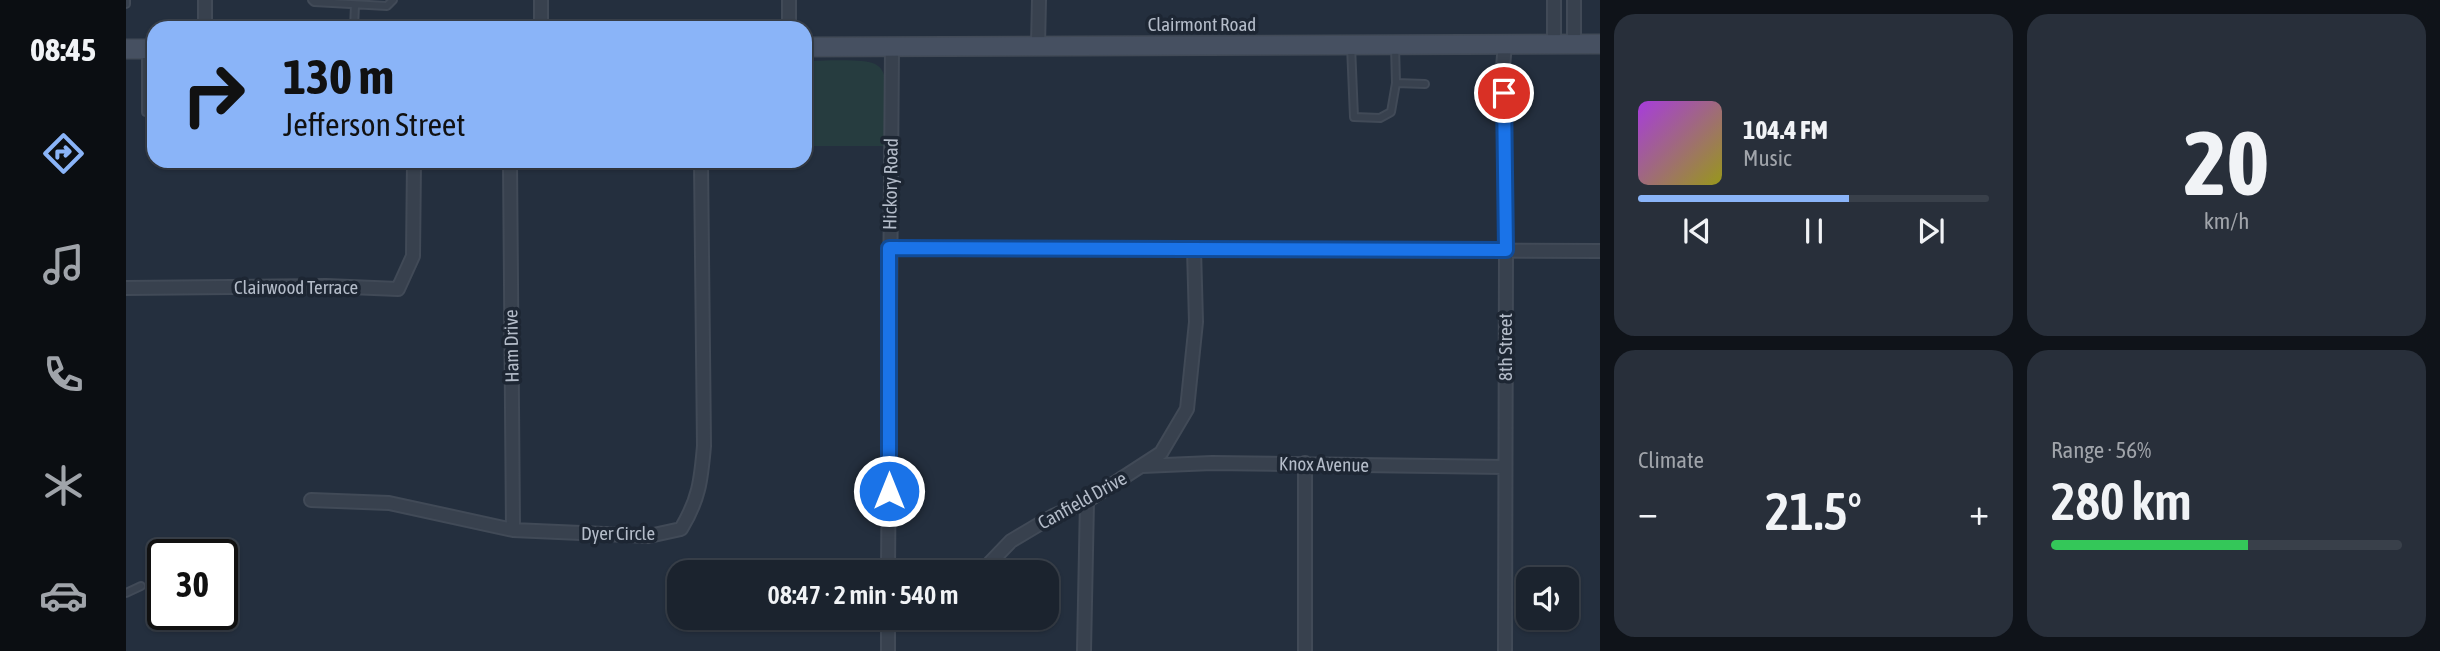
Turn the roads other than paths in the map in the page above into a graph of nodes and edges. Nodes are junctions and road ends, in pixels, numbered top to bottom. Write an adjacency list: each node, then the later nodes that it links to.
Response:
1 (205, 0): 10 (street)
2 (312, 0): 9 (lane)
3 (393, 0): 9 (lane)
4 (541, 0): 12 (street)
5 (789, 0): 13 (street)
6 (1039, 0): 20 (street)
7 (1554, 0): 17 (street)
8 (1574, 0): 18 (street)
9 (355, 5): 11 (lane)
10 (205, 21)
11 (354, 21)
12 (541, 21)
13 (789, 21)
14 (1351, 44): 15 (main road, Clairmont Road); 20 (main road, Clairmont Road); 25 (lane)
15 (1395, 44): 16 (main road, Clairmont Road); 25 (lane)
16 (1505, 44): 17 (main road, Clairmont Road); 32 (street, 8th Street)
17 (1554, 44): 18 (main road, Clairmont Road)
18 (1574, 44): 19 (main road, Clairmont Road)
19 (1600, 44)
20 (1038, 45): 22 (main road, Clairmont Road)
21 (812, 47): 22 (main road, Clairmont Road)
22 (892, 47): 30 (street, Hickory Road)
23 (126, 49): 24 (main road)
24 (147, 49)
25 (1396, 83): 26 (lane)
26 (1425, 84)
27 (414, 168): 34 (street, Clairwood Terrace)
28 (510, 168): 40 (street, Ham Drive)
29 (701, 168): 40 (street, Dyer Circle)
30 (889, 248): 31 (street); 41 (street, Hickory Road)
31 (1194, 249): 32 (street); 36 (street, Canfield Drive)
32 (1506, 250): 33 (street); 37 (street, 8th Street)
33 (1600, 251)
34 (126, 288)
35 (1305, 463): 36 (street, Knox Avenue); 37 (street, Knox Avenue); 48 (street)
36 (1142, 466): 39 (street, Canfield Drive)
37 (1505, 467): 49 (street, 8th Street)
38 (311, 500): 40 (street, Dyer Circle)
39 (1087, 502): 42 (street, Canfield Drive); 47 (street)
40 (513, 530)
41 (888, 560)
42 (993, 560)
43 (141, 586): 44 (lane)
44 (126, 593)
45 (888, 630): 46 (street)
46 (888, 651)
47 (1084, 651)
48 (1304, 651)
49 (1506, 651)

